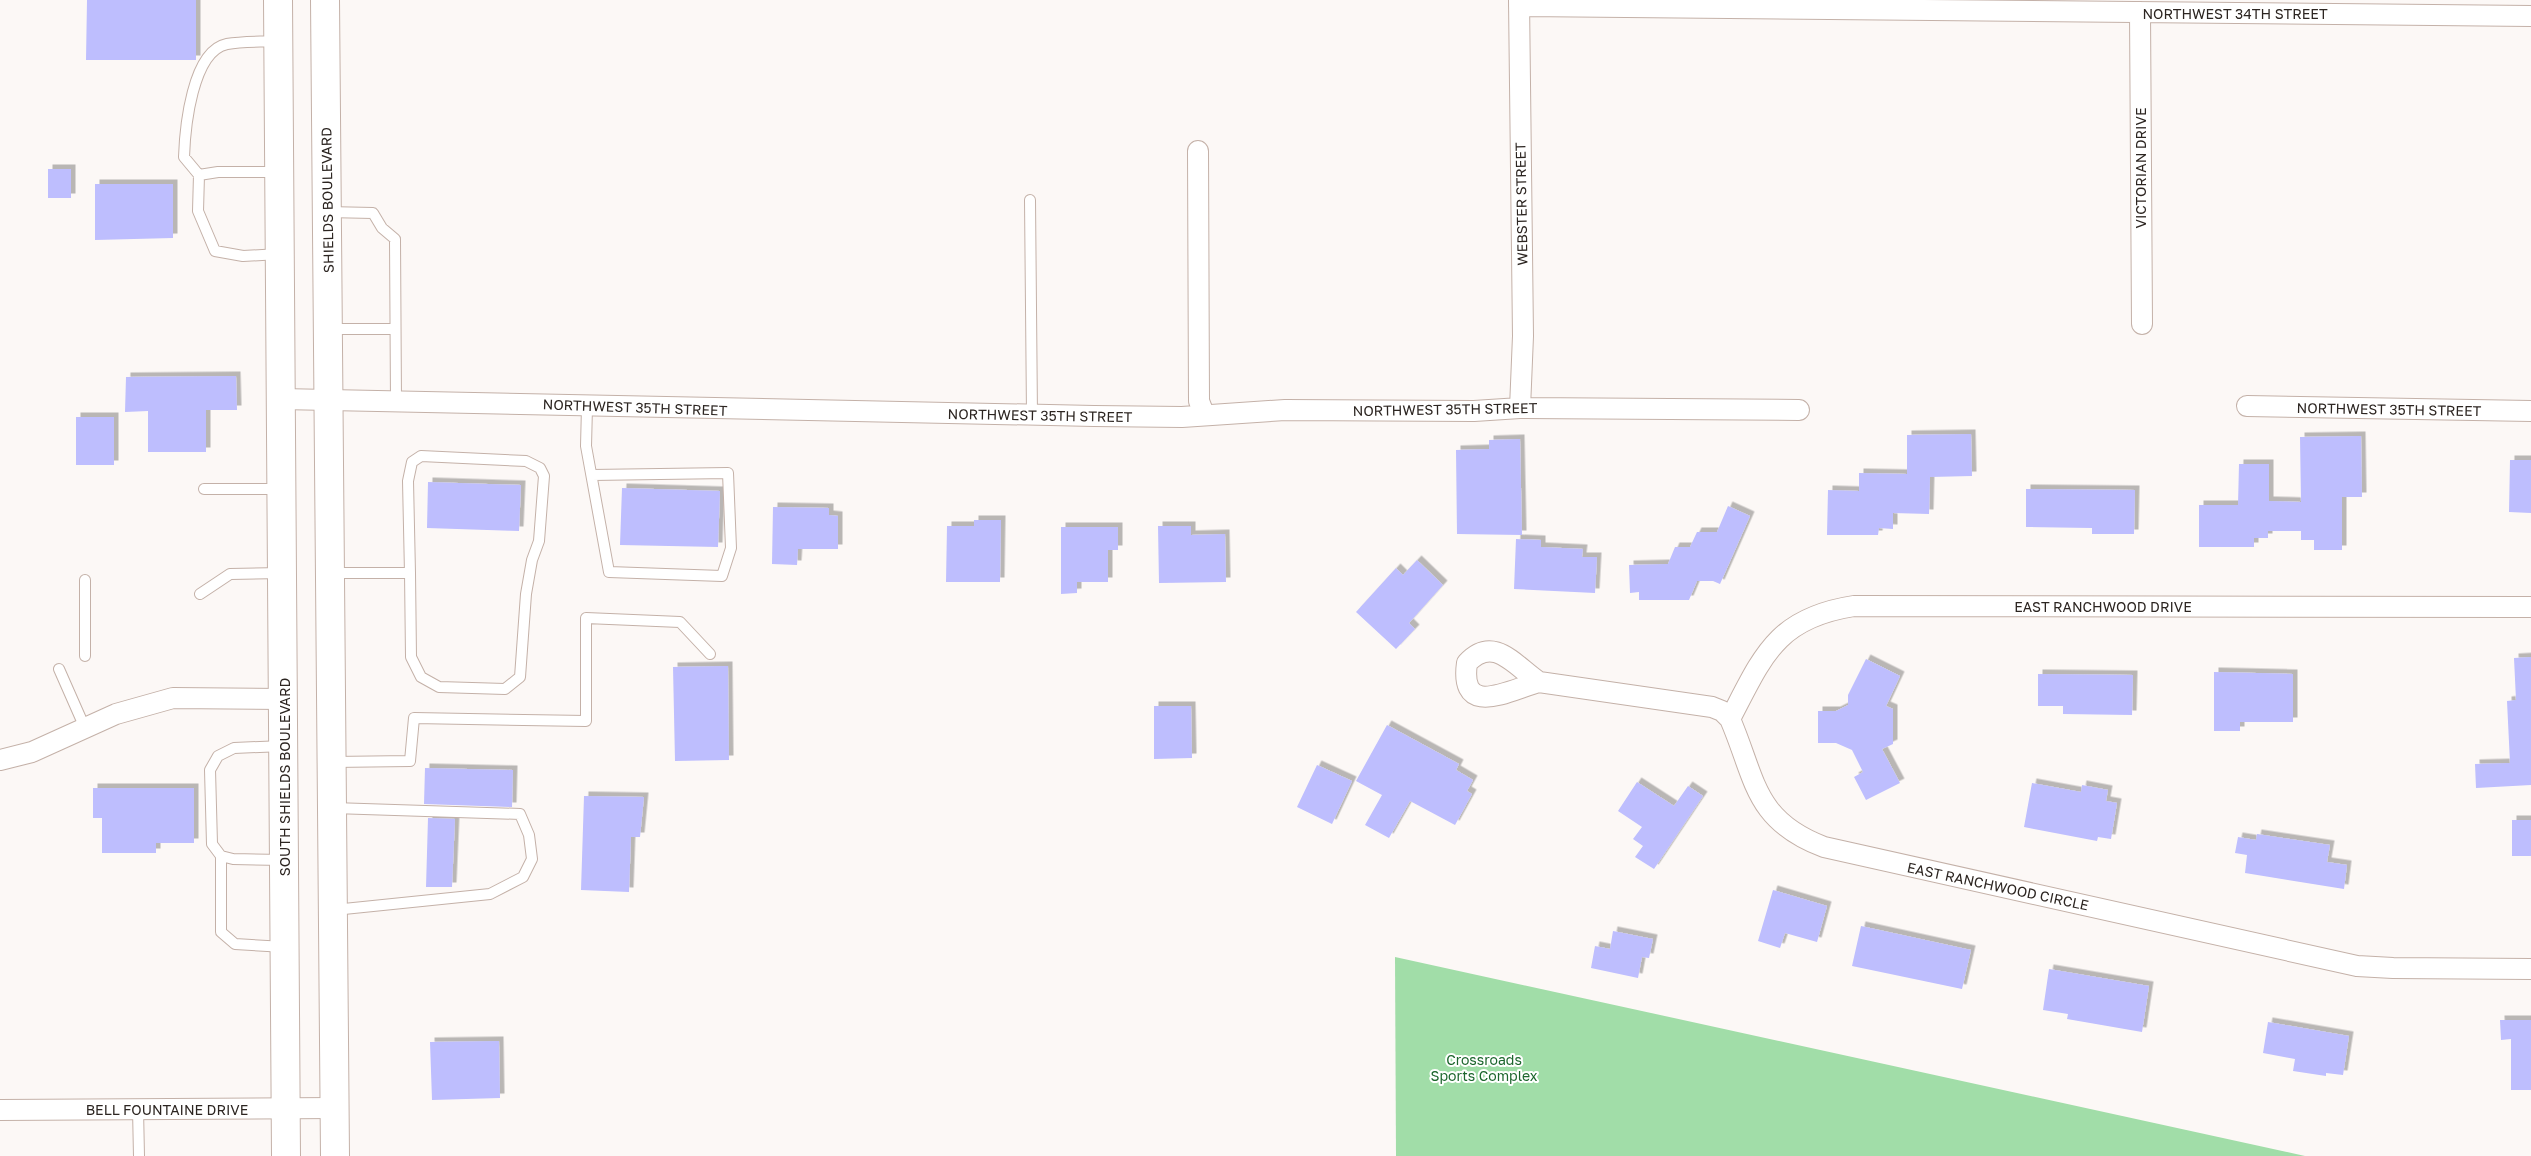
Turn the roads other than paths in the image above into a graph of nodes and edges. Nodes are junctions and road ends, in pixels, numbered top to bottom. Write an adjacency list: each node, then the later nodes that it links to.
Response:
1 (278, 0): 6 (main road)
2 (325, 0): 11 (main road, SHIELDS BOULEVARD)
3 (1519, 3): 4 (street, NORTHWEST 34TH STREET); 21 (street, WEBSTER STREET)
4 (2140, 12): 5 (street, NORTHWEST 34TH STREET); 13 (street, VICTORIAN DRIVE)
5 (2531, 16)
6 (278, 41): 8 (main road); 9 (lane)
7 (1198, 151): 24 (street)
8 (279, 172): 9 (lane); 12 (main road)
9 (199, 176): 12 (lane)
10 (1030, 200): 25 (lane)
11 (327, 212): 14 (main road, SHIELDS BOULEVARD); 15 (lane)
12 (280, 254): 16 (main road)
13 (2142, 324)
14 (328, 329): 15 (lane); 17 (main road, SHIELDS BOULEVARD)
15 (395, 329): 18 (lane)
16 (281, 399): 17 (street, NORTHWEST 35TH STREET); 28 (main road, SOUTH SHIELDS BOULEVARD)
17 (329, 400): 18 (street, NORTHWEST 35TH STREET); 30 (main road)
18 (396, 402): 20 (street, NORTHWEST 35TH STREET)
19 (2247, 406): 23 (street, NORTHWEST 35TH STREET)
20 (588, 407): 25 (street, NORTHWEST 35TH STREET); 26 (lane)
21 (1520, 408): 22 (street, NORTHWEST 35TH STREET); 24 (street, NORTHWEST 35TH STREET)
22 (1799, 410)
23 (2531, 411)
24 (1204, 414): 25 (street, NORTHWEST 35TH STREET)
25 (1032, 415)
26 (592, 476): 26 (lane)
27 (204, 489): 28 (lane)
28 (282, 489): 29 (main road, SOUTH SHIELDS BOULEVARD)
29 (283, 573): 33 (lane); 39 (main road, SOUTH SHIELDS BOULEVARD)
30 (330, 573): 31 (lane); 44 (main road)
31 (410, 573): 31 (lane)
32 (85, 580): 36 (lane)
33 (200, 594)
34 (2531, 607): 40 (street, EAST RANCHWOOD DRIVE)
35 (710, 654): 44 (lane)
36 (85, 656)
37 (59, 670): 41 (lane)
38 (1539, 682): 40 (street)
39 (284, 699): 41 (street); 42 (main road, SOUTH SHIELDS BOULEVARD)
40 (1730, 719): 50 (street, EAST RANCHWOOD CIRCLE)
41 (85, 728): 43 (street)
42 (284, 746): 46 (lane); 47 (main road, SOUTH SHIELDS BOULEVARD)
43 (0, 760)
44 (332, 762): 45 (main road)
45 (332, 808): 48 (main road); 48 (lane)
46 (221, 856): 47 (lane); 49 (lane)
47 (285, 860): 49 (main road, SOUTH SHIELDS BOULEVARD)
48 (333, 910): 52 (main road)
49 (285, 947): 51 (main road, SOUTH SHIELDS BOULEVARD)
50 (2531, 969)
51 (286, 1108): 52 (street, BELL FOUNTAINE DRIVE); 53 (street, BELL FOUNTAINE DRIVE); 56 (main road, SOUTH SHIELDS BOULEVARD)
52 (335, 1108): 57 (main road)
53 (138, 1109): 54 (street, BELL FOUNTAINE DRIVE); 55 (lane)
54 (0, 1110)
55 (139, 1156)
56 (286, 1156)
57 (335, 1156)

